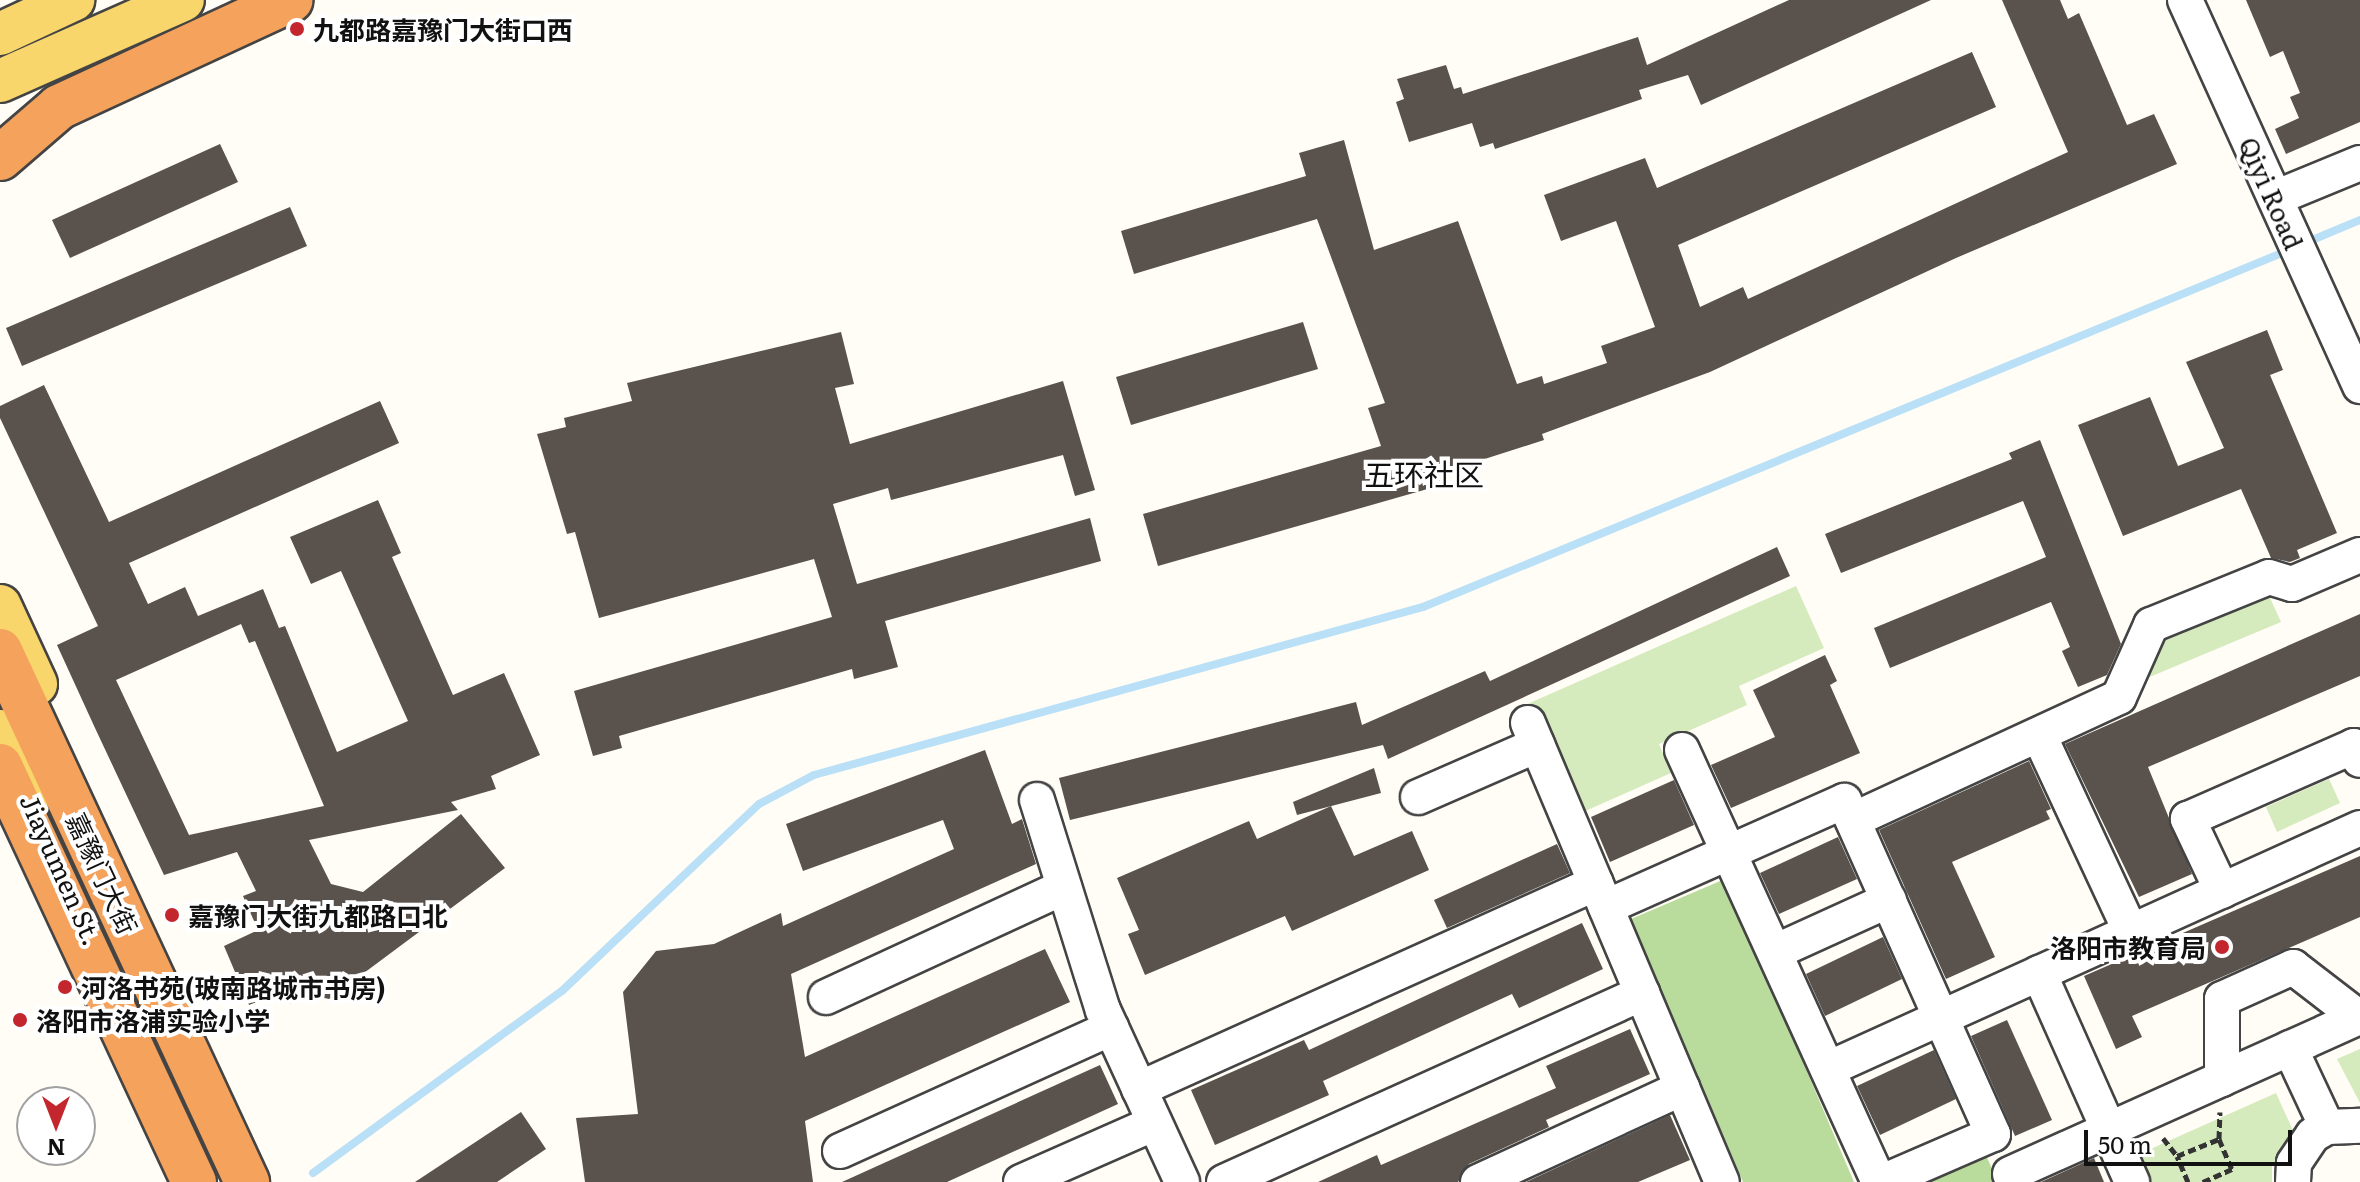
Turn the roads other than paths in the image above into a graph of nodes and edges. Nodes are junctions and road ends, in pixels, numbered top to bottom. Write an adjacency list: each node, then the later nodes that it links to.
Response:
1 (73, 0): 5 (main road)
2 (183, 0): 6 (main road)
3 (291, 0): 7 (highway)
4 (2185, 0): 9 (street, Qiyi Road)
5 (0, 34)
6 (0, 81)
7 (0, 158)
8 (2360, 163): 9 (street)
9 (2279, 207): 10 (street, Qiyi Road)
10 (2360, 386)
11 (2360, 555): 15 (street)
12 (0, 606): 50 (main road, Jiayumen St.)
13 (0, 651): 49 (highway, 嘉豫门大街)
14 (0, 731): 48 (main road, Jiayumen St.)
15 (2039, 735): 21 (street); 28 (street)
16 (1682, 750): 23 (street)
17 (2360, 760): 25 (street)
18 (0, 766): 47 (highway, 嘉豫门大街)
19 (1418, 797): 26 (street)
20 (1037, 800): 24 (street)
21 (1853, 820): 23 (street); 27 (street)
22 (2360, 828): 25 (street)
23 (1730, 852): 26 (street); 29 (street)
24 (1064, 887): 32 (street); 35 (street)
25 (2222, 891): 28 (street)
26 (1601, 895): 31 (street); 40 (street)
27 (1889, 900): 29 (street); 33 (street)
28 (2131, 932): 30 (street)
29 (1777, 951): 37 (street)
30 (2039, 973): 33 (street); 43 (street)
31 (1642, 993): 39 (street); 53 (street)
32 (826, 997)
33 (1941, 1017): 37 (street); 55 (street)
34 (2359, 1017): 36 (street); 38 (street)
35 (1111, 1028): 40 (street); 44 (street)
36 (2290, 1048): 38 (street); 42 (street)
37 (1830, 1068): 55 (street)
38 (2222, 1079): 43 (street)
39 (1682, 1088): 46 (street); 54 (street)
40 (1139, 1089): 41 (street)
41 (1155, 1123): 51 (street); 52 (street)
42 (2344, 1126): 57 (street)
43 (2109, 1131): 45 (street); 56 (street)
44 (840, 1151)
45 (2010, 1174)
46 (1716, 1180)
47 (194, 1182)
48 (203, 1182)
49 (247, 1182)
50 (268, 1182)
51 (1021, 1182)
52 (1182, 1182)
53 (1224, 1182)
54 (1478, 1182)
55 (1881, 1182)
56 (2132, 1182)
57 (2293, 1182)

